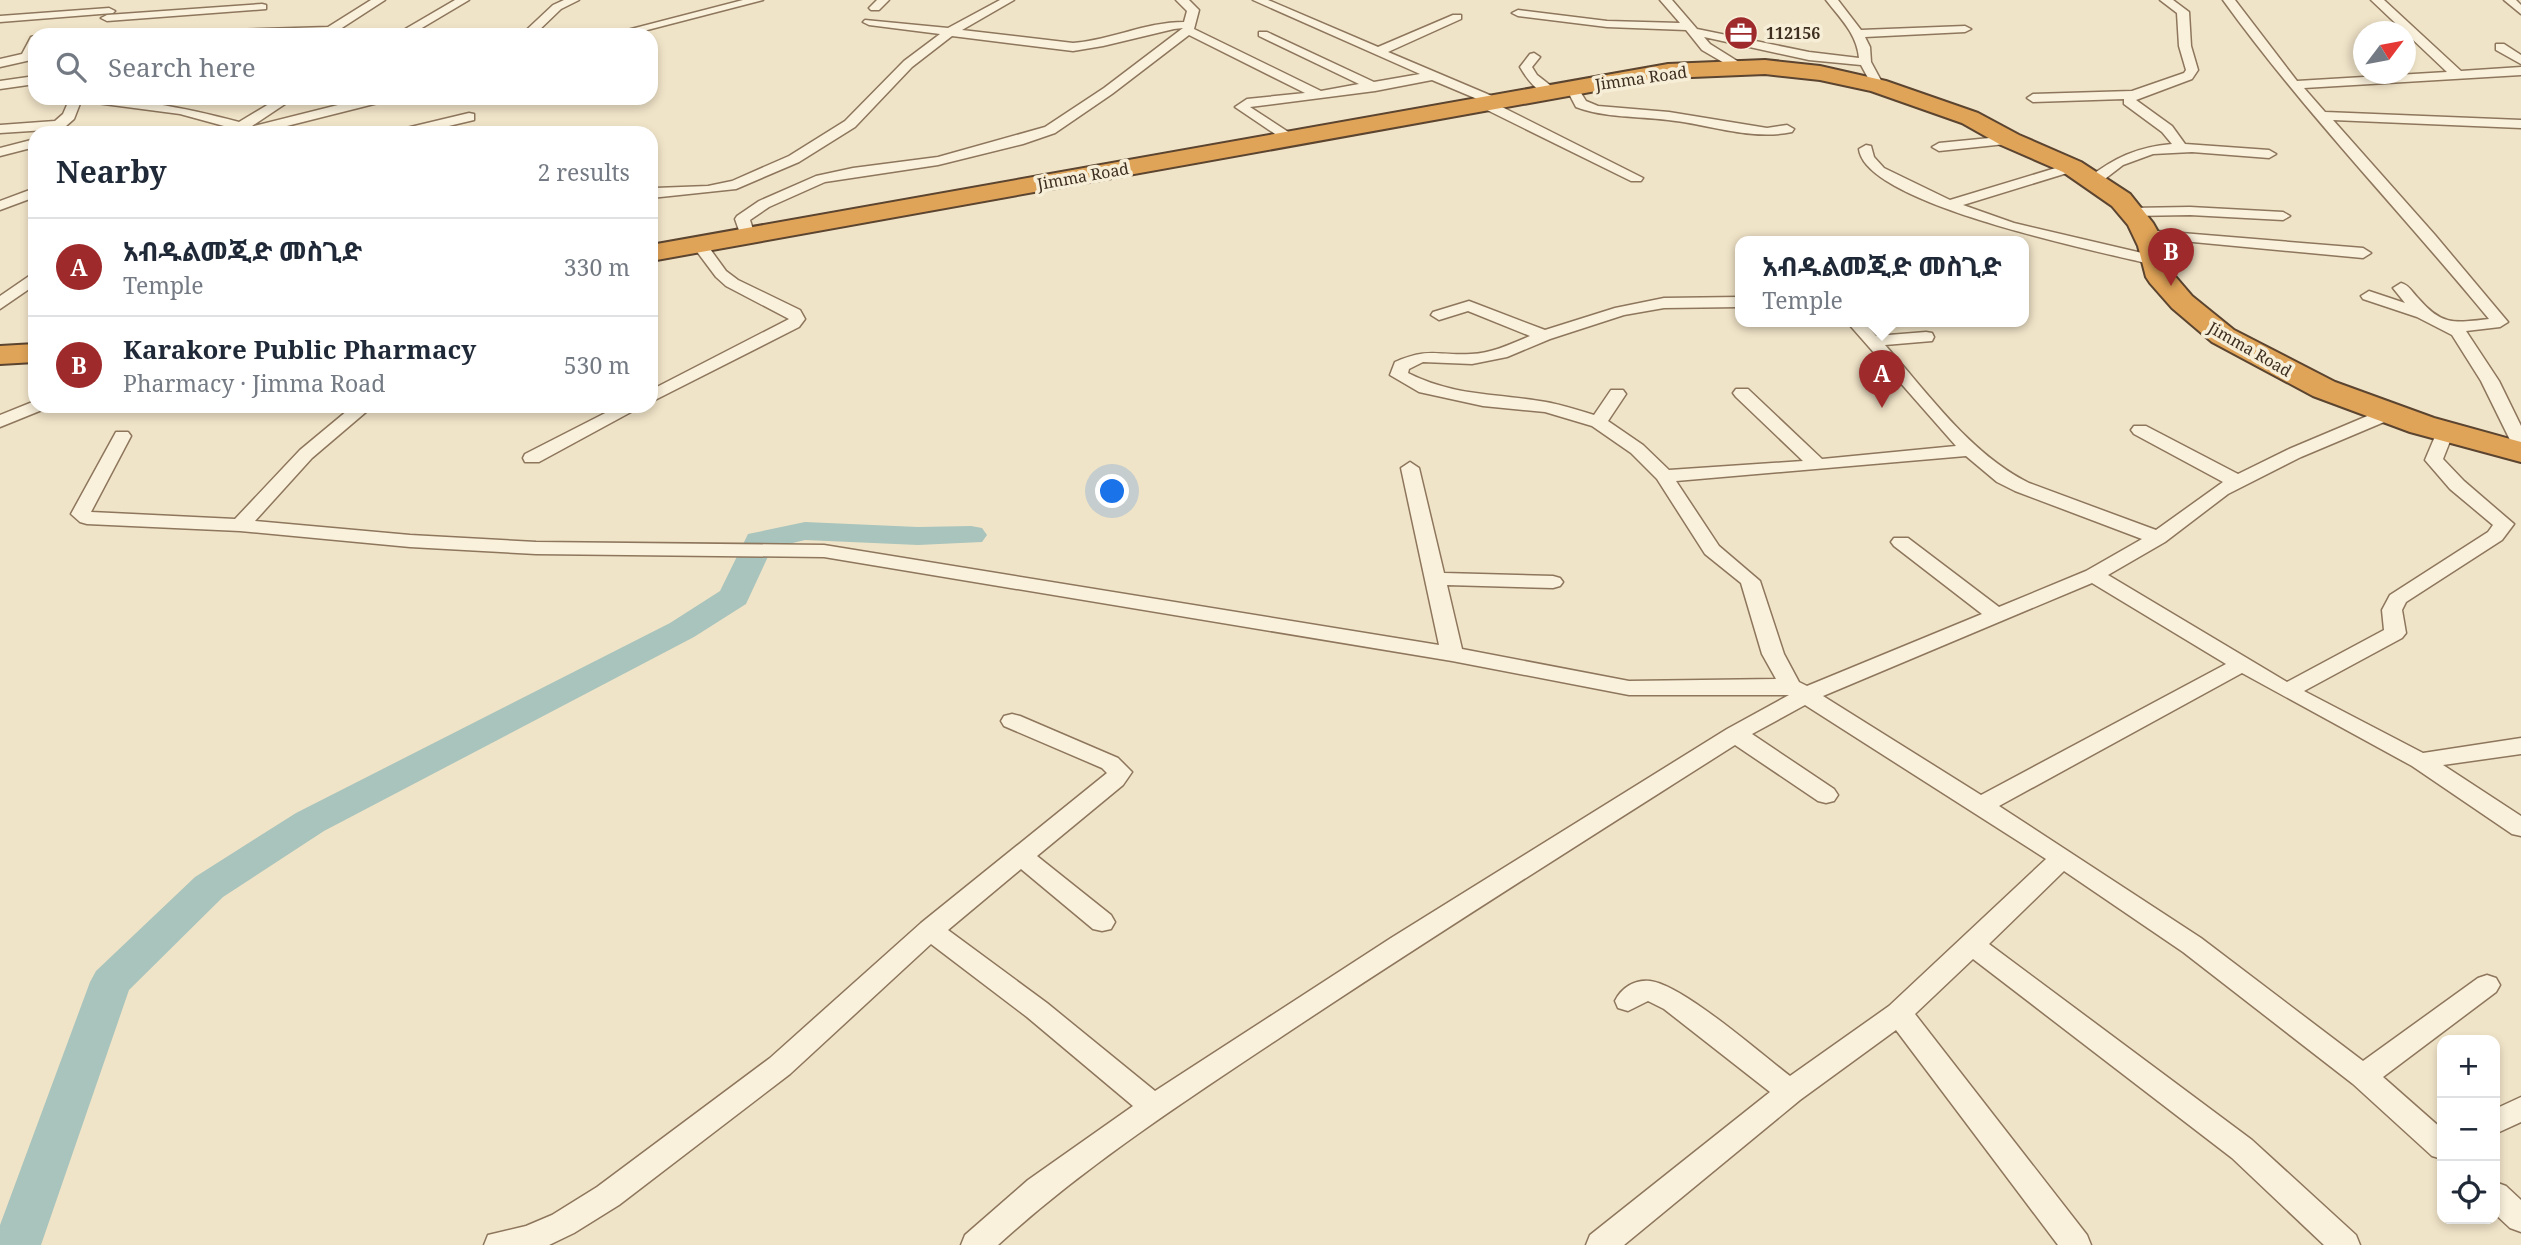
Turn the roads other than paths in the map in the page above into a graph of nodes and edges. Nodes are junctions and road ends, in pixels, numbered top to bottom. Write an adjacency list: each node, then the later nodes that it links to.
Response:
1 (195, 0): 19 (street)
2 (379, 0): 31 (street)
3 (463, 0): 32 (street)
4 (573, 0): 33 (street)
5 (757, 0): 17 (street)
6 (1008, 0): 26 (street)
7 (1182, 0): 28 (street)
8 (1259, 0): 43 (street)
9 (1666, 0): 35 (street)
10 (1832, 0): 41 (street)
11 (2166, 0): 59 (street)
12 (2229, 0): 55 (street)
13 (2377, 0): 51 (street)
14 (2510, 0): 18 (street)
15 (699, 2): 17 (street)
16 (264, 4): 19 (street); 30 (street)
17 (727, 6): 34 (street)
18 (2521, 11)
19 (183, 12): 21 (street)
20 (1518, 13): 35 (street)
21 (108, 14): 22 (street)
22 (43, 16): 24 (street); 29 (street)
23 (1457, 17): 43 (street)
24 (0, 19)
25 (869, 22): 38 (street)
26 (971, 23): 38 (street); 39 (street)
27 (1152, 26): 28 (street); 37 (street); 38 (street)
28 (1189, 27): 60 (street); 97 (street)
29 (39, 28)
30 (249, 28)
31 (334, 28)
32 (413, 28)
33 (534, 28)
34 (641, 28)
35 (1688, 29): 48 (street); 49 (street)
36 (1965, 29): 41 (street)
37 (1097, 31)
38 (950, 32): 91 (street)
39 (1076, 33)
40 (1263, 34): 57 (street)
41 (1858, 34): 48 (street)
42 (2500, 47): 46 (street)
43 (1378, 52): 52 (street)
44 (28, 55): 47 (street)
45 (1534, 57): 58 (street)
46 (2521, 60)
47 (0, 62)
48 (1865, 62): 56 (street)
49 (1738, 67): 56 (highway, Jimma Road); 58 (highway, Jimma Road)
50 (2521, 71): 51 (street)
51 (2457, 74): 55 (street)
52 (1431, 76): 57 (street); 62 (street)
53 (28, 81): 54 (street)
54 (0, 85)
55 (2294, 85): 69 (street)
56 (1878, 86): 82 (highway, Jimma Road)
57 (1375, 87): 60 (street)
58 (1562, 90): 62 (highway, Jimma Road); 80 (street)
59 (2133, 95): 61 (street); 85 (street)
60 (1319, 96): 81 (street)
61 (2033, 98)
62 (1490, 103): 81 (highway, Jimma Road); 90 (street)
63 (73, 105): 72 (street)
64 (150, 105): 67 (street)
65 (269, 105): 74 (street)
66 (357, 105): 68 (street)
67 (159, 106): 73 (street)
68 (350, 107): 75 (street); 76 (street)
69 (2322, 116): 71 (street); 109 (street)
70 (469, 117): 77 (street)
71 (2521, 124)
72 (57, 126)
73 (231, 126)
74 (249, 126)
75 (263, 126)
76 (311, 126)
77 (432, 126)
78 (0, 128): 79 (street)
79 (28, 129)
80 (1787, 129)
81 (1292, 139): 97 (highway, Jimma Road)
82 (2010, 140): 84 (street); 89 (highway, Jimma Road)
83 (28, 145): 87 (street)
84 (1939, 147)
85 (2182, 148): 88 (street); 89 (street)
86 (1866, 149): 93 (street)
87 (1, 154)
88 (2269, 154)
89 (2082, 175): 93 (street); 96 (highway, Jimma Road)
90 (1636, 178)
91 (658, 192)
92 (28, 195): 94 (street)
93 (1949, 205): 96 (street)
94 (0, 206)
95 (2283, 216): 96 (street)
96 (2144, 235): 100 (street); 121 (highway, Jimma Road)
97 (748, 236): 98 (highway, Jimma Road)
98 (700, 245): 99 (highway, Jimma Road); 115 (street)
99 (658, 252)
100 (2363, 253)
101 (28, 282): 105 (street)
102 (2401, 288): 106 (street)
103 (2369, 296): 106 (street)
104 (1735, 302): 110 (street)
105 (0, 304)
106 (2423, 314): 109 (street)
107 (1439, 315): 110 (street)
108 (1860, 327): 112 (street)
109 (2457, 331): 127 (street)
110 (1544, 336): 123 (street)
111 (1926, 337): 112 (street)
112 (1873, 341): 128 (street)
113 (28, 353): 114 (highway)
114 (0, 355)
115 (658, 393)
116 (1742, 393): 131 (street)
117 (1618, 394): 123 (street)
118 (28, 410): 122 (street)
119 (356, 413): 135 (street)
120 (619, 413): 130 (street)
121 (2390, 413): 125 (highway, Jimma Road); 134 (street)
122 (0, 422)
123 (1598, 422): 133 (street)
124 (2140, 430): 134 (street)
125 (2445, 431): 129 (highway, Jimma Road); 145 (street)
126 (122, 436): 135 (street)
127 (2521, 444)
128 (1970, 450): 131 (street); 136 (street)
129 (2521, 452)
130 (532, 458)
131 (1818, 466): 133 (street)
132 (1410, 468): 139 (street)
133 (1664, 476): 144 (street)
134 (2238, 482): 136 (street)
135 (240, 525): 142 (street)
136 (2158, 538): 138 (street)
137 (1901, 542): 141 (street)
138 (2093, 575): 141 (street); 143 (street)
139 (1435, 579): 140 (street); 142 (street)
140 (1553, 582)
141 (1995, 614): 144 (street)
142 (1452, 654): 144 (street)
143 (2242, 664): 145 (street); 151 (street)
144 (1798, 691): 147 (street); 151 (street)
145 (2287, 691): 149 (street)
146 (1012, 720): 153 (street)
147 (1735, 734): 150 (street); 163 (street)
148 (2521, 746): 149 (street)
149 (2420, 761): 152 (street)
150 (1826, 795)
151 (1980, 806): 154 (street)
152 (2521, 828)
153 (1021, 856): 155 (street); 156 (street)
154 (2063, 858): 157 (street); 161 (street)
155 (1102, 922)
156 (930, 930): 163 (street); 169 (street)
157 (1971, 944): 160 (street); 174 (street)
158 (2487, 985): 161 (street)
159 (1628, 1001): 162 (street)
160 (1899, 1013): 162 (street); 173 (street)
161 (2363, 1076): 166 (street)
162 (1790, 1092): 172 (street)
163 (1154, 1107): 171 (street)
164 (2521, 1109): 165 (street)
165 (2500, 1120)
166 (2437, 1143)
167 (2500, 1200): 168 (street)
168 (2521, 1219)
169 (531, 1242): 170 (street)
170 (499, 1245)
171 (976, 1245)
172 (1601, 1245)
173 (2076, 1245)
174 (2345, 1245)

